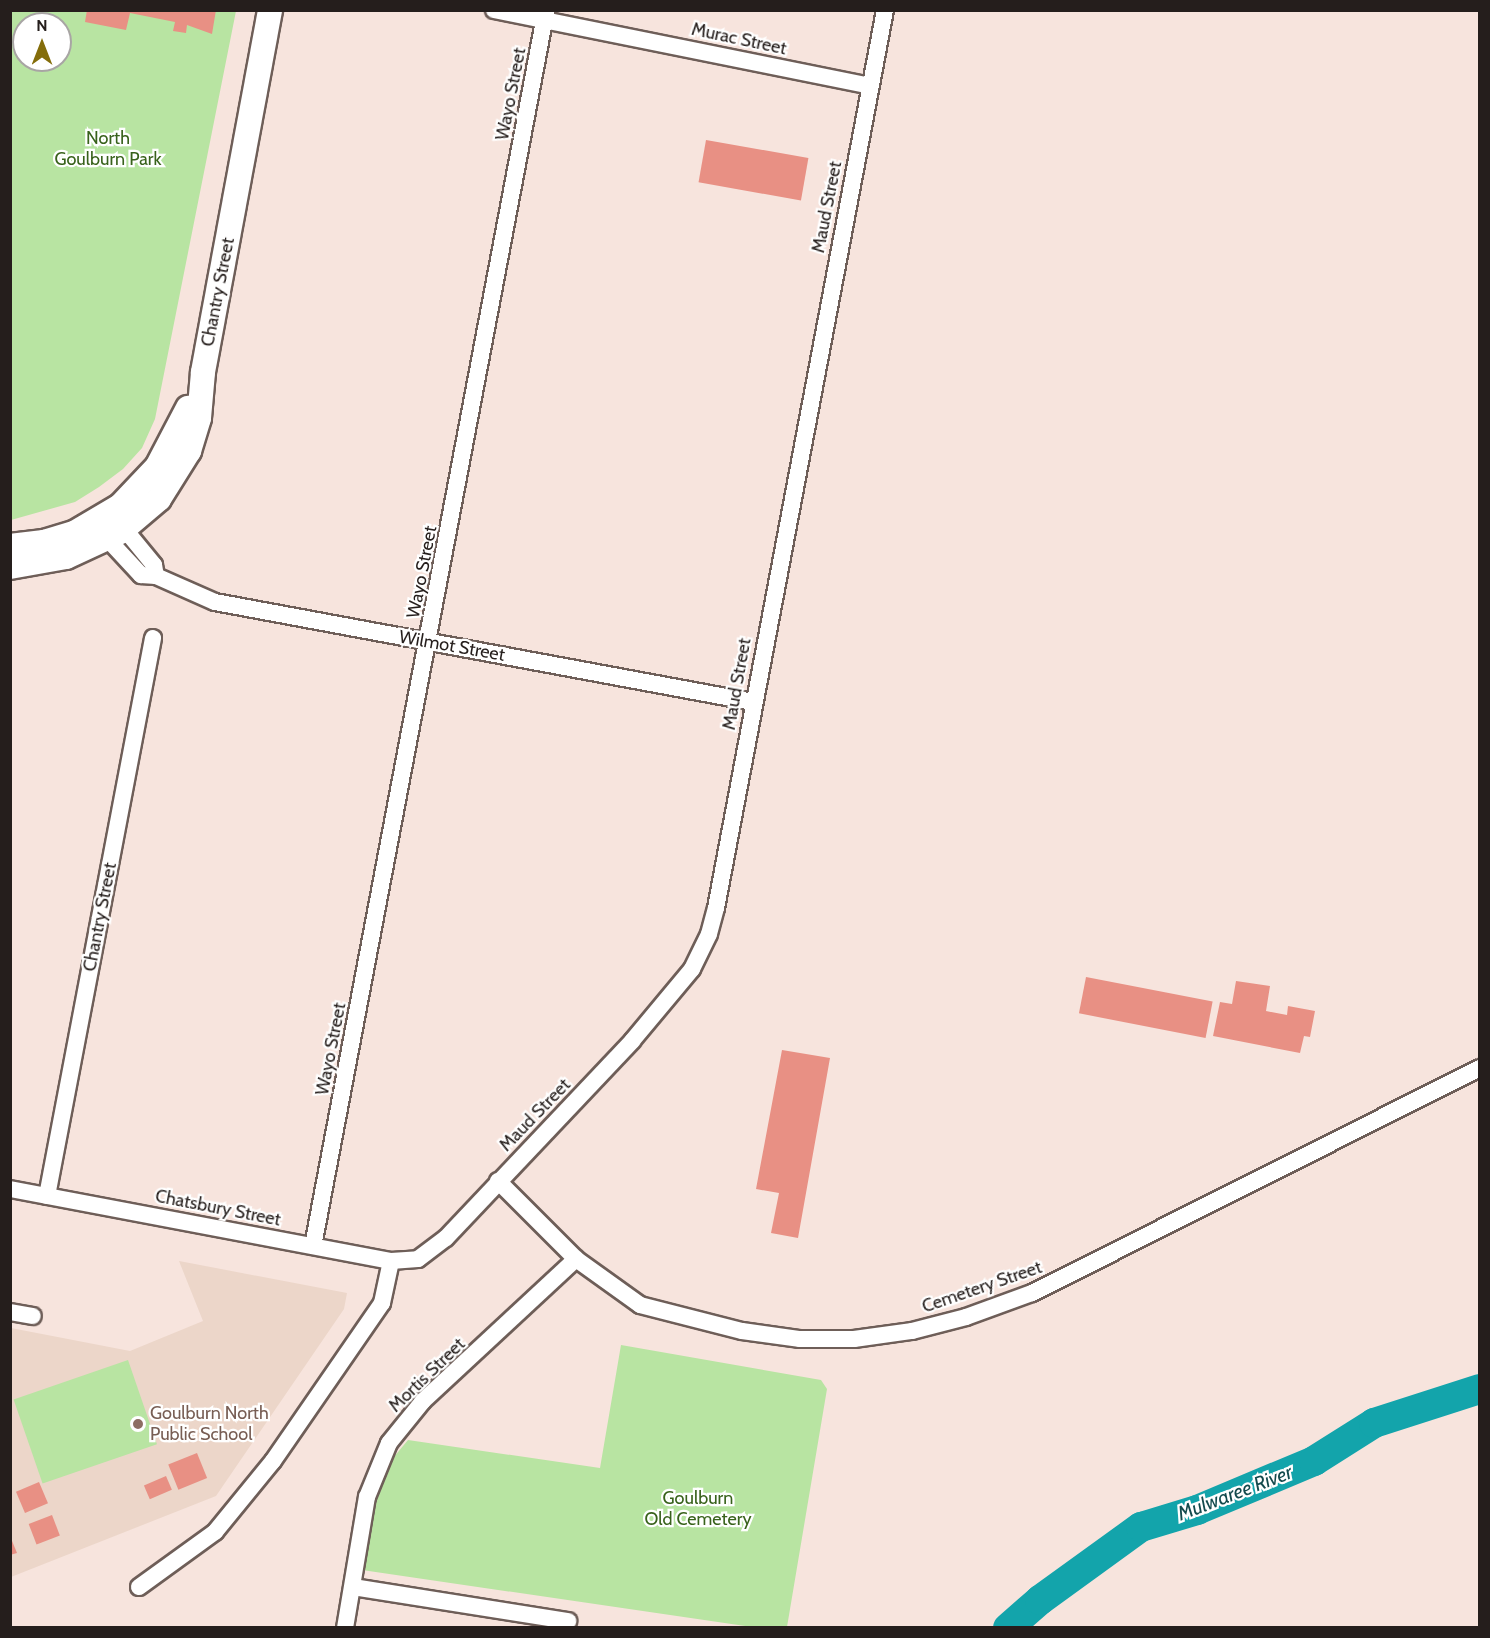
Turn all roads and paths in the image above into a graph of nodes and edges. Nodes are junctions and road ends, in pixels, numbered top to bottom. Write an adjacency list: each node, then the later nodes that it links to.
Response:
1 (270, 10): 6 (main road, Chantry Street)
2 (494, 10): 4 (street, Murac Street)
3 (885, 10): 5 (street, Maud Street)
4 (545, 15): 5 (street, Murac Street); 10 (street, Wayo Street)
5 (870, 86): 11 (street, Maud Street)
6 (109, 526): 7 (main road); 8 (main road); 10 (street, Wilmot Street)
7 (10, 546)
8 (10, 567)
9 (153, 638): 15 (street, Chantry Street)
10 (429, 642): 11 (street, Wilmot Street); 16 (street, Wayo Street)
11 (753, 702): 13 (street, Maud Street)
12 (1479, 1068): 18 (street, Cemetery Street)
13 (498, 1181): 17 (street, Maud Street); 18 (street, Cemetery Street)
14 (10, 1189): 15 (street, Chatsbury Street)
15 (47, 1196): 16 (street, Chatsbury Street)
16 (313, 1246): 19 (street, Chatsbury Street)
17 (418, 1259): 19 (street, Chatsbury Street)
18 (576, 1259): 23 (street, Mortis Street)
19 (391, 1262): 22 (street)
20 (10, 1312): 21 (street)
21 (33, 1316)
22 (139, 1587)
23 (353, 1587): 24 (street); 25 (street, Mortis Street)
24 (568, 1621)
25 (345, 1628)

